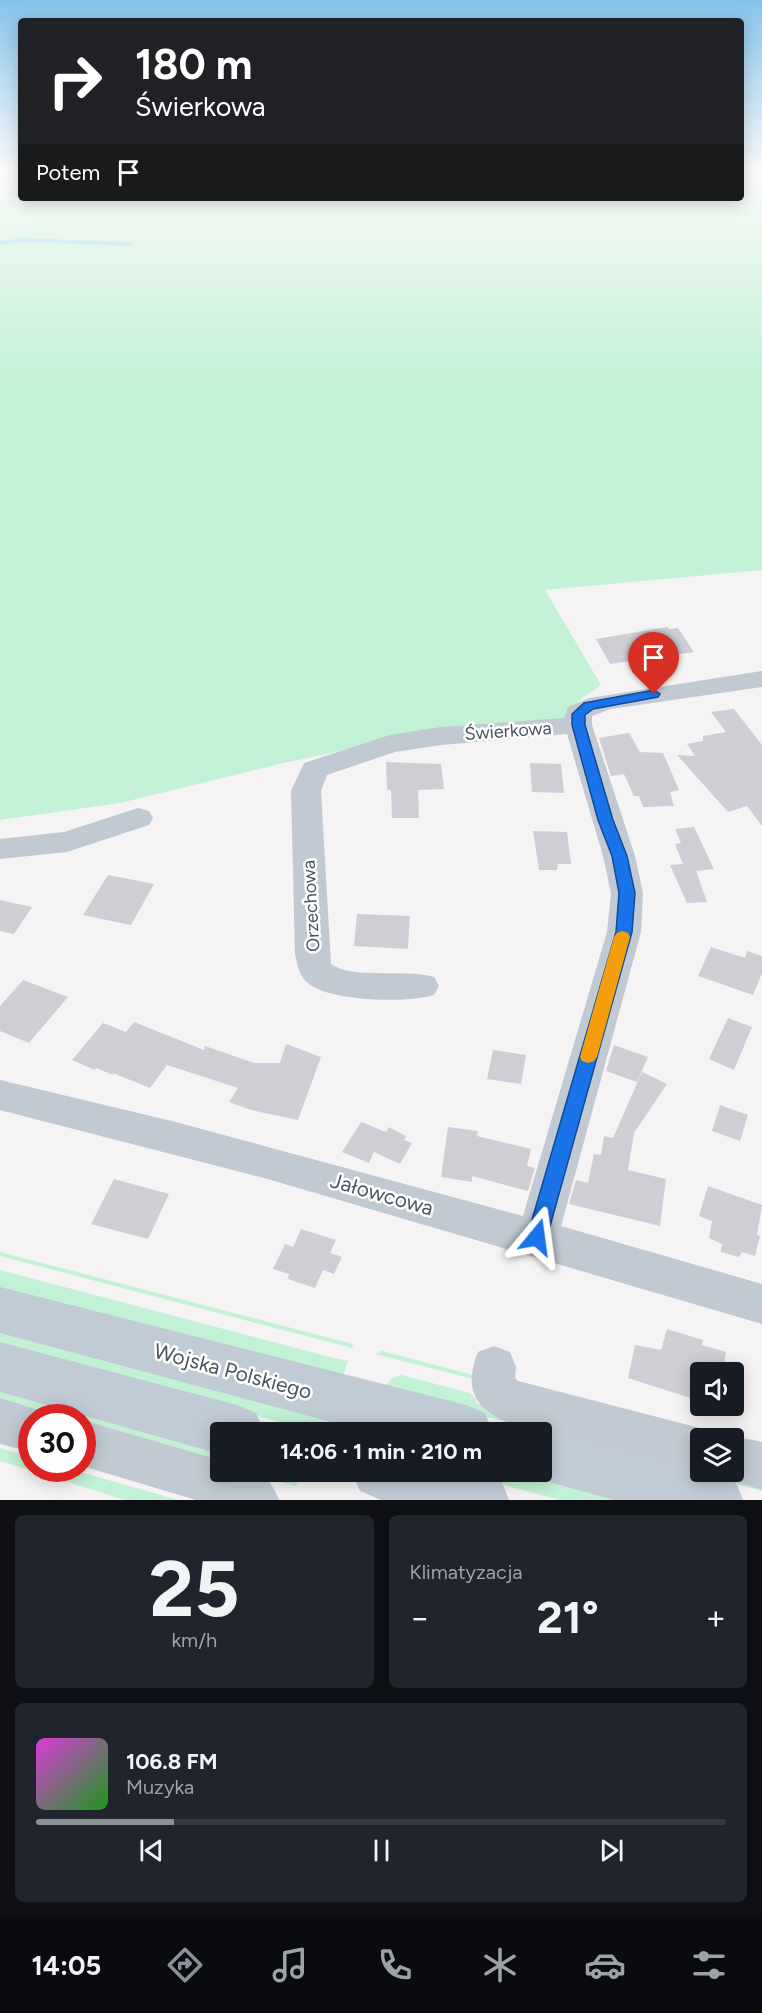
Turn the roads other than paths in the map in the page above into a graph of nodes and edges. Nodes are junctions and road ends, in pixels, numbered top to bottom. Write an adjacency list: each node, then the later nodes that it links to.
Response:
1 (755, 680): 2 (street); 3 (street)
2 (762, 704)
3 (579, 725): 4 (street, Świerkowa); 9 (street)
4 (314, 769): 7 (street, Orzechowa)
5 (138, 818): 6 (street)
6 (0, 849)
7 (422, 986)
8 (0, 1095): 9 (street, Jałowcowa)
9 (537, 1237): 10 (street, Jałowcowa)
10 (762, 1304)
11 (0, 1310): 15 (main road, Wojska Polskiego)
12 (494, 1366): 19 (street)
13 (0, 1368): 16 (main road)
14 (0, 1421): 17 (street)
15 (428, 1422)
16 (210, 1425)
17 (18, 1426)
18 (96, 1447): 24 (street)
19 (690, 1448)
20 (552, 1456): 26 (main road)
21 (744, 1462): 22 (street)
22 (762, 1466)
23 (416, 1482): 25 (main road)
24 (255, 1500)
25 (482, 1500)
26 (716, 1500)

